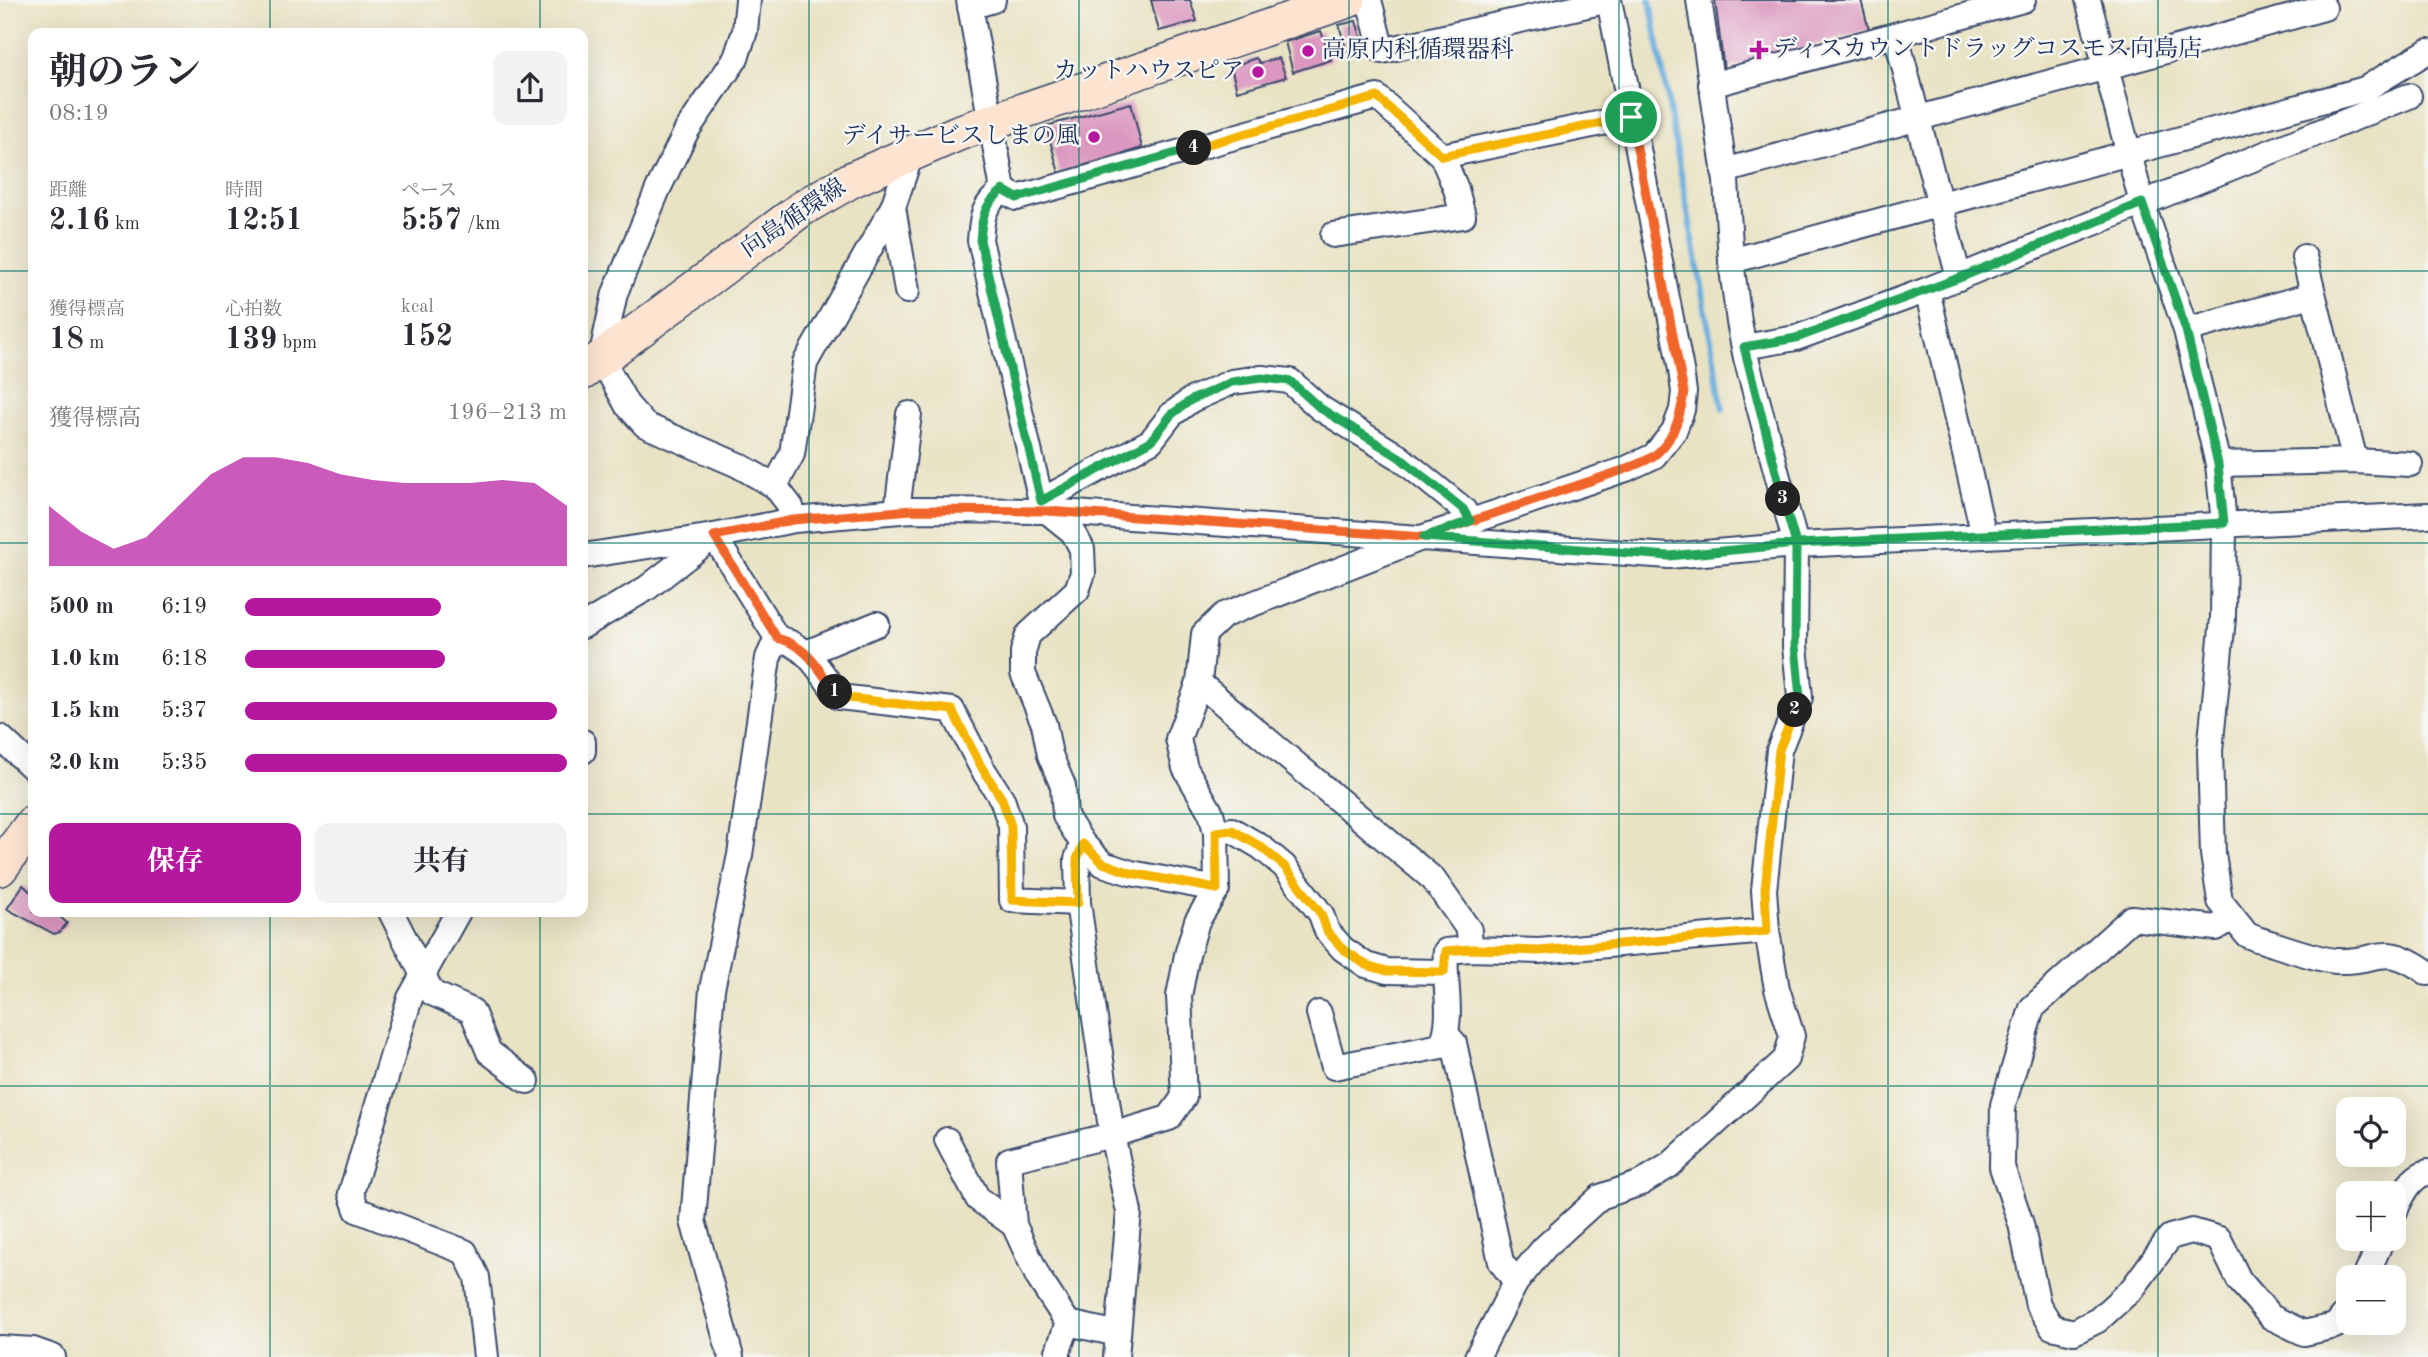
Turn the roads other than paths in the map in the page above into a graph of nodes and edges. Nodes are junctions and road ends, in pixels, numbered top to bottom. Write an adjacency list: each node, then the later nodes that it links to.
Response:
1 (748, 0): 35 (street)
2 (1348, 0): 17 (main road, 向島循環線)
3 (1369, 0): 4 (street)
4 (1609, 0): 15 (street)
5 (1699, 0): 13 (street)
6 (2023, 0): 10 (street)
7 (2088, 0): 12 (street)
8 (977, 2): 17 (street)
9 (2324, 8): 12 (street)
10 (1896, 35): 13 (street); 16 (street)
11 (2428, 51): 19 (street)
12 (2106, 67): 16 (street); 19 (street)
13 (1711, 85): 21 (street)
14 (2409, 96): 23 (street)
15 (1631, 117): 20 (street); 45 (street)
16 (1919, 118): 21 (street); 24 (street)
17 (992, 121): 18 (main road, 向島循環線); 22 (street)
18 (911, 154): 25 (street); 35 (main road, 向島循環線)
19 (2129, 154): 23 (street); 24 (street)
20 (1442, 156): 22 (street); 26 (street)
21 (1724, 171): 28 (street)
22 (1003, 190): 41 (street)
23 (2142, 203): 29 (street); 33 (street)
24 (1942, 204): 28 (street); 29 (street)
25 (893, 207): 31 (street); 40 (street)
26 (1333, 234)
27 (2304, 257): 32 (street)
28 (1731, 261): 34 (street)
29 (1959, 278): 30 (street)
30 (1927, 290): 34 (street); 48 (street)
31 (907, 291)
32 (2312, 295): 33 (street); 37 (street)
33 (2186, 330): 38 (street)
34 (1744, 347): 50 (street)
35 (592, 365): 40 (street)
36 (909, 414): 42 (street)
37 (2355, 461): 38 (street); 39 (street)
38 (2218, 464): 46 (street)
39 (2410, 464)
40 (775, 485): 44 (street)
41 (1044, 506): 42 (street); 45 (street); 49 (street); 61 (street)
42 (897, 511): 44 (street)
43 (2428, 515): 46 (street)
44 (793, 520): 47 (street)
45 (1470, 521): 49 (street)
46 (2224, 523): 48 (street); 67 (street)
47 (714, 536): 51 (street); 52 (street); 54 (street)
48 (1984, 536): 50 (street)
49 (1424, 537): 50 (street); 56 (street)
50 (1796, 544): 68 (street)
51 (588, 555)
52 (588, 623)
53 (877, 624): 55 (street)
54 (777, 638): 55 (street); 88 (street)
55 (806, 653): 64 (street)
56 (1199, 683): 60 (street); 69 (street)
57 (0, 737): 58 (street)
58 (28, 763)
59 (28, 830): 62 (main road)
60 (1216, 832): 63 (street); 70 (street)
61 (1083, 844): 63 (street); 64 (street)
62 (0, 868)
63 (1217, 889): 76 (street)
64 (1078, 903): 76 (street)
65 (394, 917): 72 (street)
66 (455, 917): 72 (street)
67 (2232, 918): 71 (street); 83 (street)
68 (1767, 931): 69 (street); 81 (street)
69 (1470, 949): 70 (street)
70 (1444, 972): 74 (street)
71 (2428, 973)
72 (422, 974): 75 (street); 87 (street)
73 (1319, 1013): 74 (street)
74 (1447, 1035): 81 (street)
75 (527, 1081)
76 (1112, 1135): 80 (street); 84 (street)
77 (947, 1140): 80 (street)
78 (2428, 1172): 79 (street)
79 (2406, 1190)
80 (1014, 1225): 82 (street)
81 (1516, 1282): 90 (street)
82 (1068, 1323): 84 (street); 89 (street)
83 (2336, 1325)
84 (1117, 1345)
85 (0, 1348): 86 (street)
86 (53, 1357)
87 (486, 1357)
88 (731, 1357)
89 (1058, 1357)
90 (1477, 1357)

